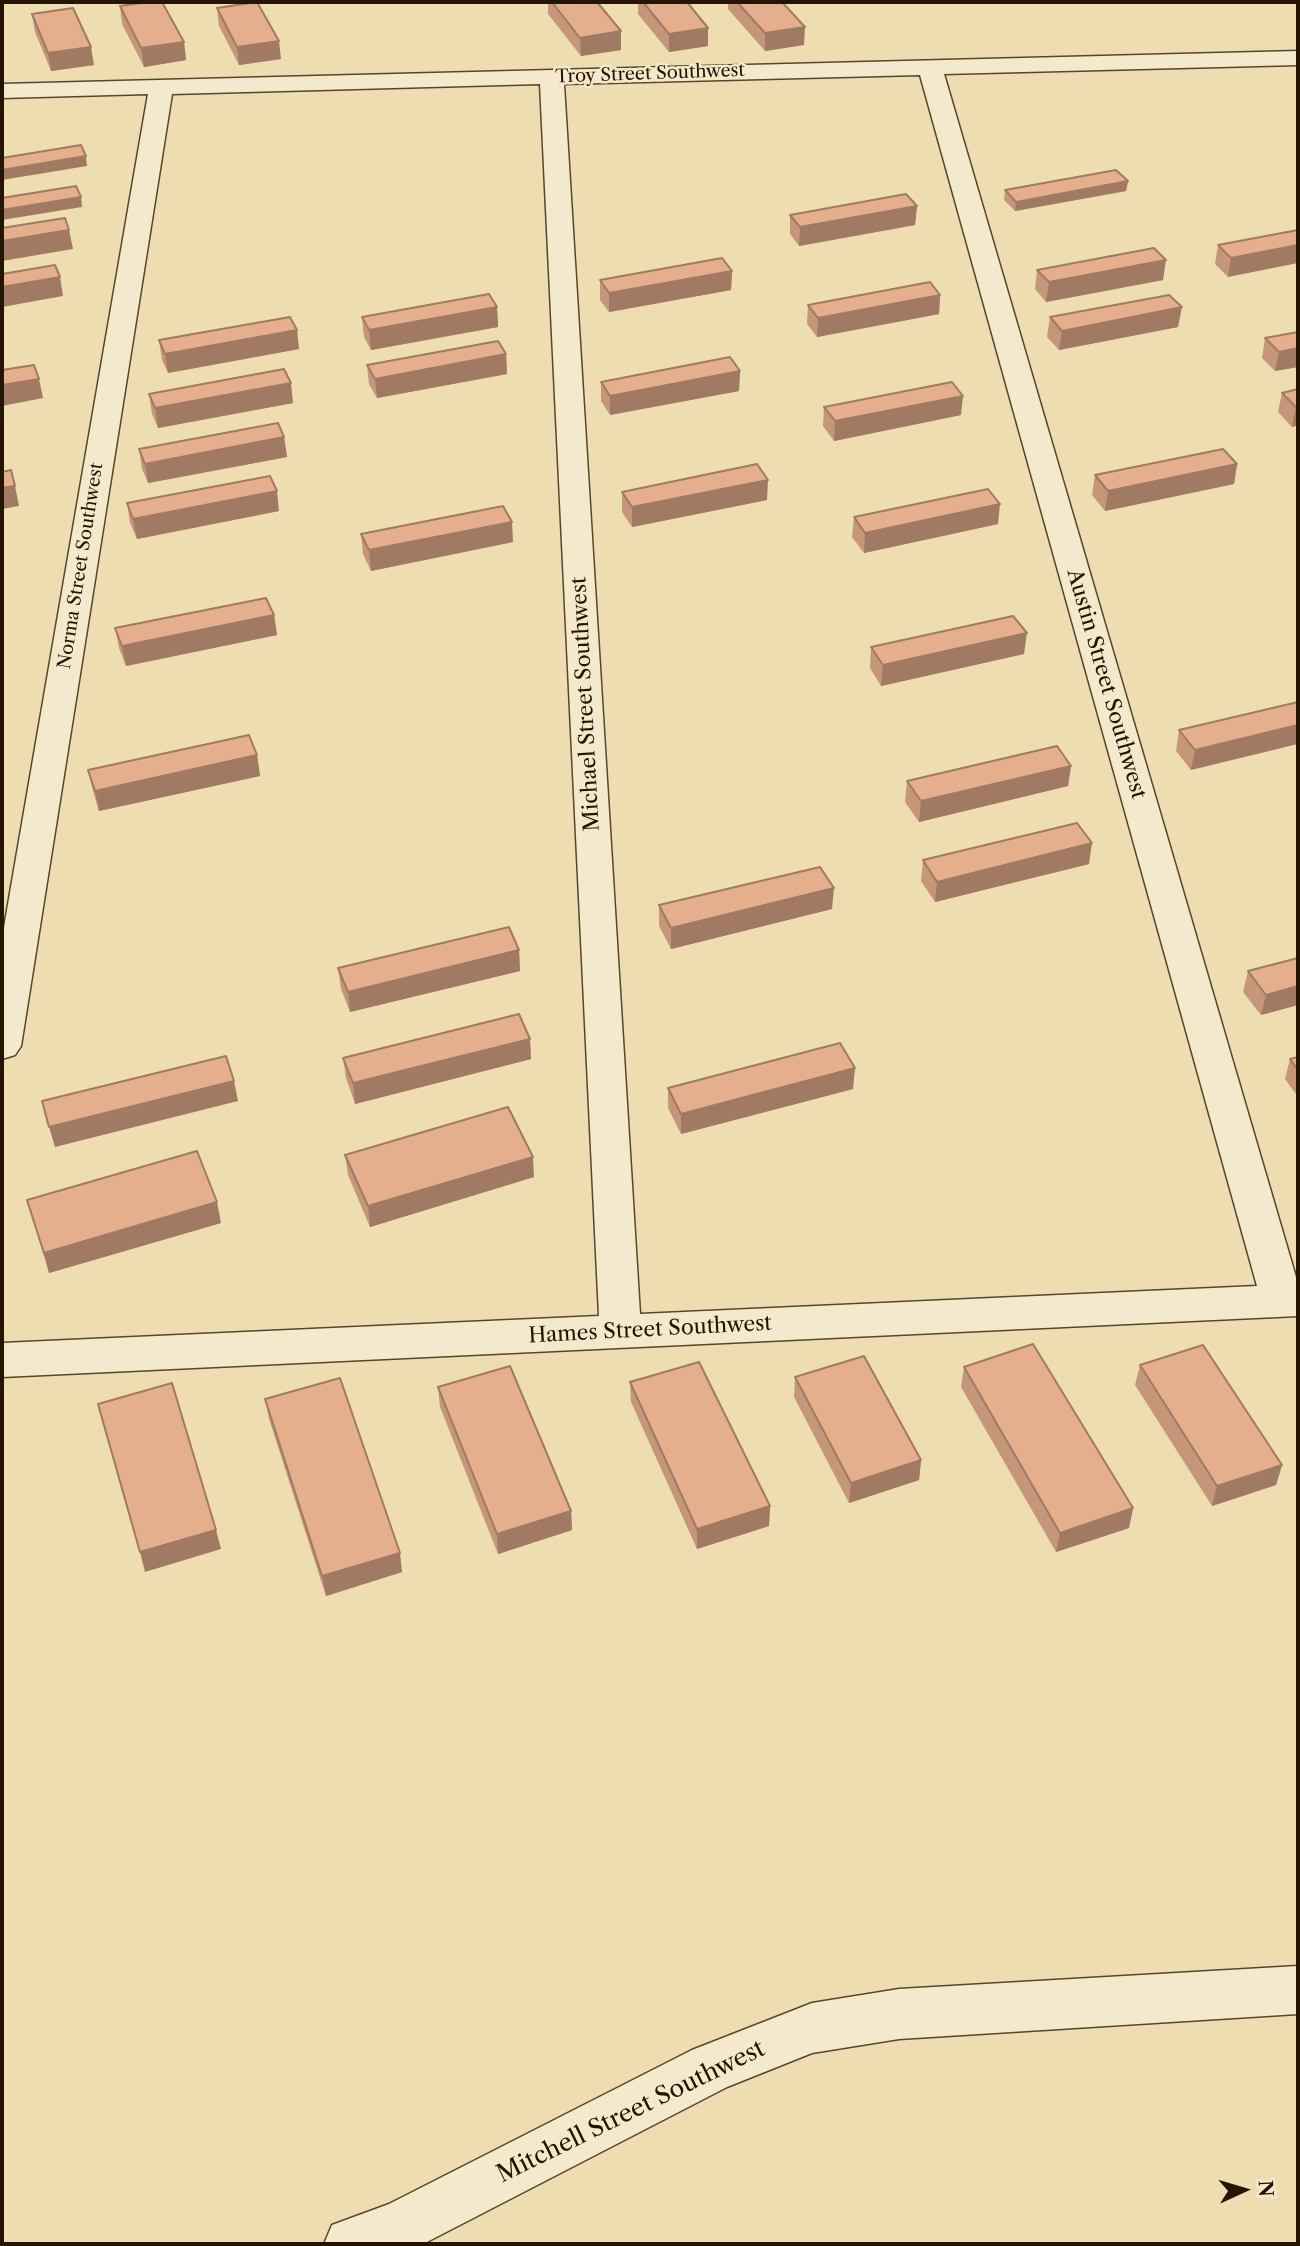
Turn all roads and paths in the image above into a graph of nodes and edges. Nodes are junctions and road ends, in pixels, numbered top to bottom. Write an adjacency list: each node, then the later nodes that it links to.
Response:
1 (1298, 58): 2 (street, Troy Street Southwest)
2 (930, 67): 3 (street, Troy Street Southwest); 7 (street, Austin Street Southwest)
3 (552, 77): 4 (street, Troy Street Southwest); 8 (street, Michael Street Southwest)
4 (161, 86): 5 (street, Troy Street Southwest); 6 (street, Norma Street Southwest)
5 (2, 91)
6 (2, 1046)
7 (1290, 1301): 8 (street, Hames Street Southwest)
8 (620, 1331): 9 (street, Hames Street Southwest)
9 (2, 1360)
10 (1298, 1990): 11 (street, Mitchell Street Southwest)
11 (351, 2244)

